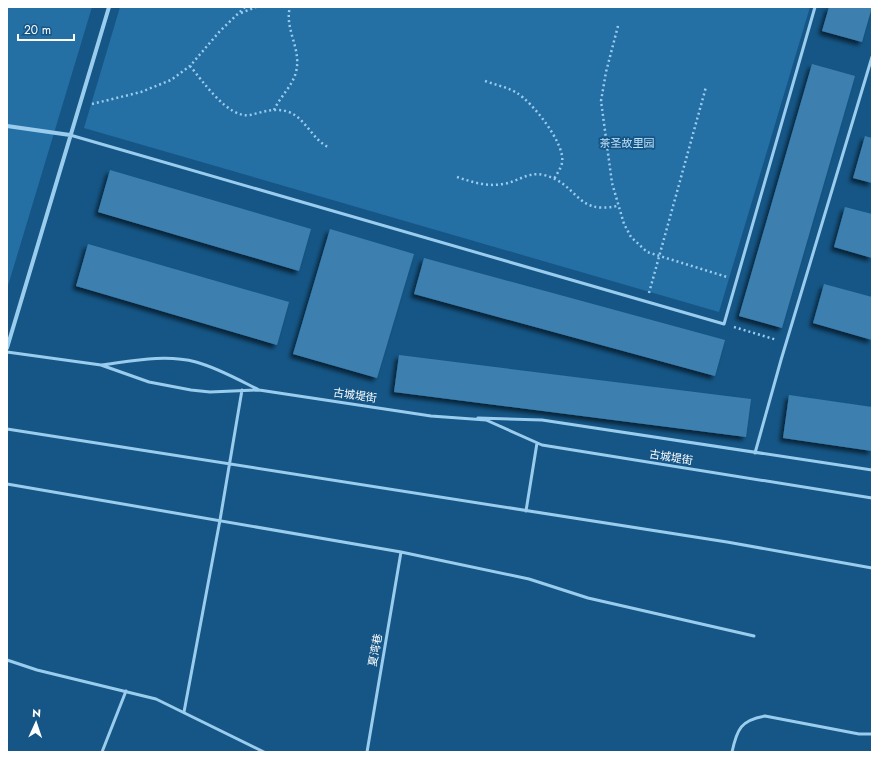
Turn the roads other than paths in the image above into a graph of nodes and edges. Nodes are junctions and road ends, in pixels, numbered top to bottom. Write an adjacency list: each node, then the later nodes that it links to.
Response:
1 (109, 7): 5 (street)
2 (815, 7): 5 (lane)
3 (872, 57): 14 (lane)
4 (7, 126): 5 (street)
5 (70, 136): 6 (street)
6 (7, 348)
7 (7, 352): 8 (lane, 古城堤街)
8 (101, 365): 9 (lane, 古城堤街); 10 (lane, 古城堤街)
9 (242, 390): 10 (lane, 古城堤街); 15 (lane)
10 (259, 390): 11 (lane, 古城堤街)
11 (473, 418): 13 (lane, 古城堤街); 14 (lane, 古城堤街)
12 (7, 429): 15 (lane)
13 (537, 443): 18 (lane, 古城堤街); 19 (lane)
14 (755, 453): 16 (lane, 古城堤街)
15 (229, 465): 19 (lane); 20 (lane)
16 (872, 470)
17 (7, 484): 20 (lane)
18 (872, 498)
19 (526, 511): 22 (lane)
20 (220, 520): 21 (lane); 26 (lane)
21 (402, 552): 23 (lane); 30 (lane, 夏湾巷)
22 (872, 568)
23 (754, 636)
24 (7, 660): 25 (lane)
25 (126, 691): 26 (lane); 28 (lane)
26 (184, 712): 29 (lane)
27 (872, 734): 31 (lane)
28 (102, 752)
29 (264, 752)
30 (367, 752)
31 (732, 752)

